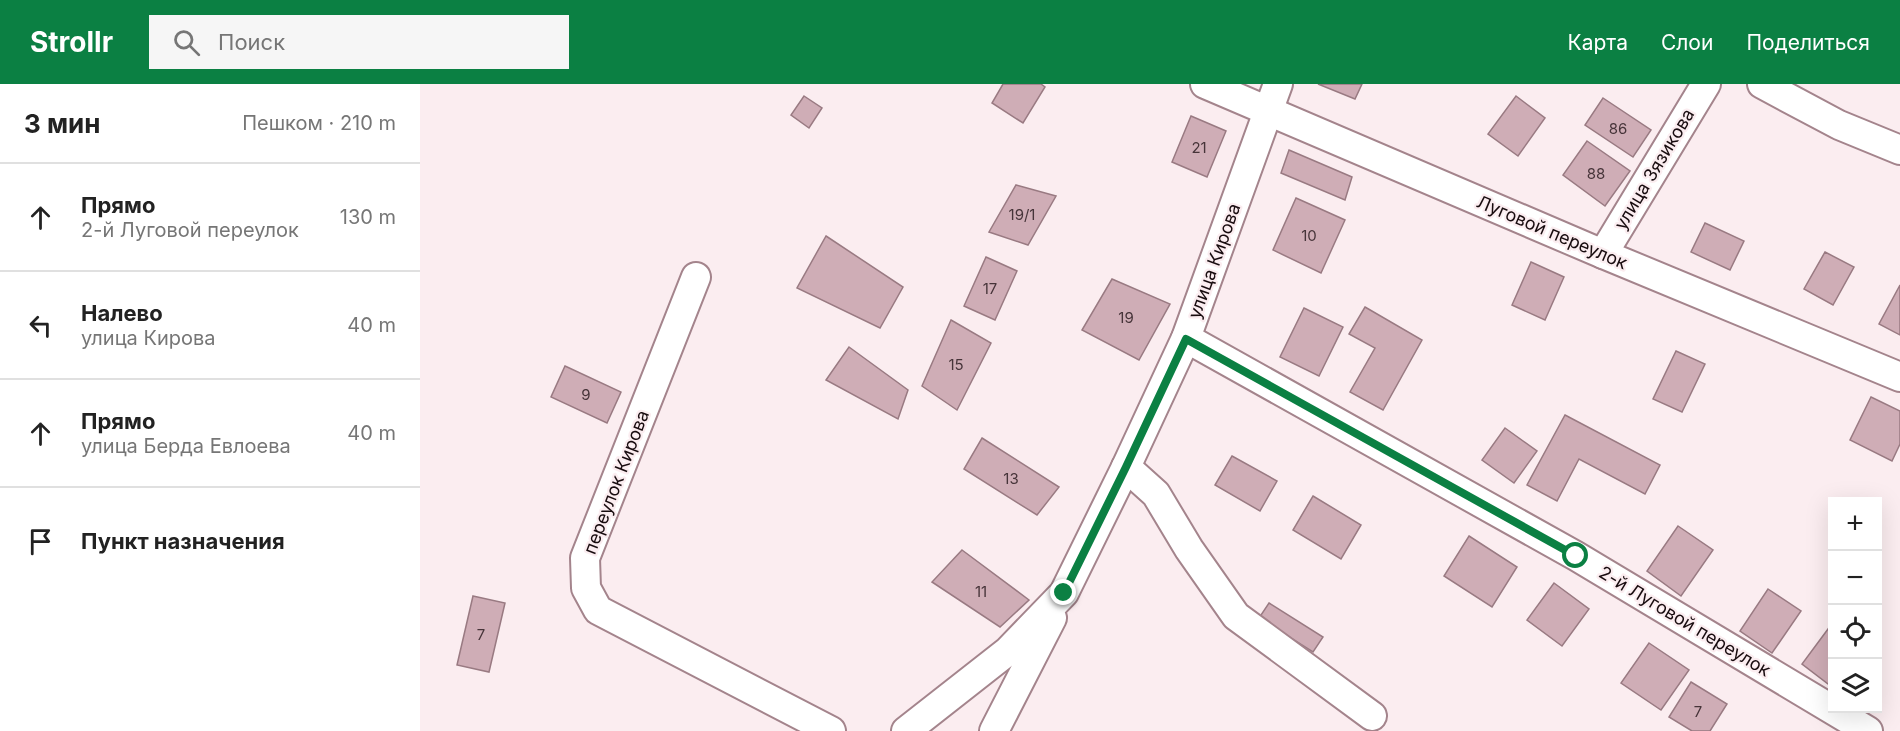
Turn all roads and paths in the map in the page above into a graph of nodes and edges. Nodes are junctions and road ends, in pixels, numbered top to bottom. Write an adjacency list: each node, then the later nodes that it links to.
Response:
1 (1205, 84): 5 (street, Луговой переулок)
2 (1278, 84): 5 (street, улица Кирова)
3 (1706, 84): 7 (street, улица Зязикова)
4 (1762, 84): 6 (street)
5 (1267, 111): 7 (street, Луговой переулок); 9 (street, улица Кирова)
6 (1900, 150)
7 (1603, 254): 10 (street, Луговой переулок)
8 (696, 277): 14 (street, переулок Кирова)
9 (1186, 339): 11 (street, улица Кирова); 17 (street, 2-й Луговой переулок)
10 (1900, 377)
11 (1126, 467): 12 (street, улица Кирова); 13 (street)
12 (1064, 593): 15 (street); 16 (street, улица Кирова)
13 (1372, 716)
14 (831, 731)
15 (906, 731)
16 (994, 731)
17 (1868, 731)

